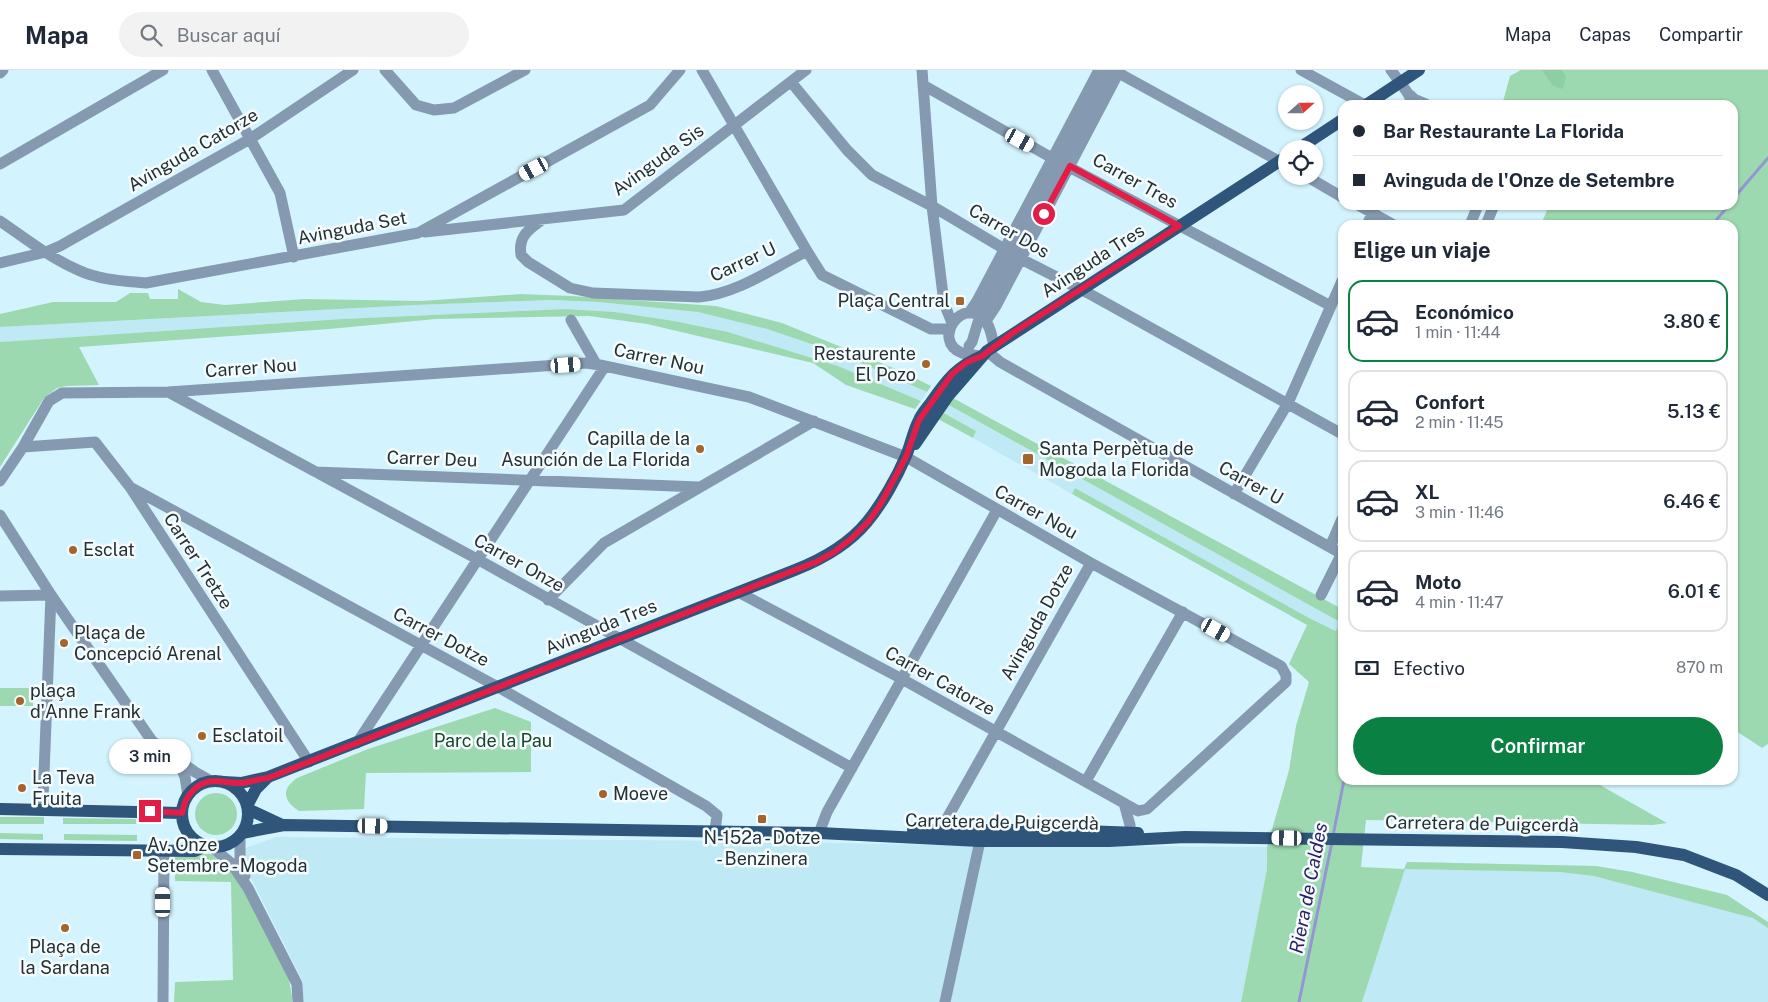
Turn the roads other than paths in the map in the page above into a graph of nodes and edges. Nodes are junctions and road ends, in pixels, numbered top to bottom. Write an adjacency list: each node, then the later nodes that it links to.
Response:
1 (3, 70): 16 (street)
2 (163, 70): 29 (street)
3 (212, 70): 25 (street)
4 (353, 70): 25 (street, Avinguda Catorze)
5 (385, 70): 6 (street)
6 (525, 70)
7 (680, 70): 39 (street, Avinguda Set)
8 (702, 70): 24 (street)
9 (806, 70): 17 (street, Avinguda Sis)
10 (922, 70): 18 (street)
11 (1099, 70): 28 (street)
12 (1302, 70): 20 (street)
13 (1391, 70): 19 (street)
14 (1419, 70): 19 (main road)
15 (1115, 71): 27 (street); 28 (street)
16 (0, 73)
17 (791, 82): 24 (street, Avinguda Sis); 33 (street, Carrer Dos)
18 (923, 85): 28 (street, Carrer Tres); 33 (street)
19 (1404, 87): 21 (main road); 22 (street)
20 (1356, 100)
21 (1376, 100)
22 (1418, 100)
23 (1338, 123): 26 (main road)
24 (735, 125): 35 (street, Avinguda Sis); 40 (street)
25 (250, 139): 41 (street, Avinguda Catorze); 43 (street)
26 (1312, 140)
27 (1278, 158)
28 (1061, 162): 38 (street, Carrer Tres); 42 (street); 42 (street)
29 (0, 164)
30 (1278, 165): 38 (main road, Avinguda Tres)
31 (1322, 185): 32 (street)
32 (1338, 194)
33 (932, 206): 42 (street, Carrer Dos); 51 (street)
34 (1375, 210): 36 (street)
35 (543, 219): 39 (street, Avinguda Sis); 40 (street, Carrer U)
36 (1388, 220)
37 (0, 221): 41 (street, Avinguda Set)
38 (1179, 226): 45 (main road, Avinguda Tres); 47 (street, Carrer Tres)
39 (418, 233): 43 (street, Avinguda Set)
40 (807, 251): 51 (street)
41 (46, 252): 43 (street, Avinguda Set); 44 (street, Avinguda Catorze)
42 (1013, 255): 45 (street, Carrer Dos); 48 (street); 49 (street)
43 (294, 257)
44 (0, 263)
45 (1081, 290): 53 (main road, Avinguda Tres); 56 (street, Carrer Dos)
46 (1338, 290): 47 (street)
47 (1331, 306): 56 (street)
48 (968, 313): 49 (street); 51 (street)
49 (982, 319): 52 (street); 53 (street)
50 (571, 320): 54 (street)
51 (951, 326): 53 (street)
52 (969, 346)
53 (988, 351): 60 (main road, Avinguda Tres); 66 (street, Carrer U)
54 (600, 365): 55 (street, Carrer Nou); 57 (street, Carrer Nou); 62 (street)
55 (168, 392): 59 (street, Carrer Nou); 61 (street, Carrer Onze)
56 (1288, 403): 58 (street, Carrer Dos); 66 (street)
57 (814, 421): 60 (street, Carrer Nou); 64 (street)
58 (1338, 432)
59 (23, 447): 63 (street, Carrer Nou); 65 (street, Carrer Tretze)
60 (906, 457): 67 (street, Carrer Nou); 75 (main road, Avinguda Tres)
61 (314, 472): 62 (street, Carrer Deu); 72 (street, Carrer Onze)
62 (529, 480): 64 (street, Carrer Deu); 72 (street)
63 (0, 481)
64 (699, 487): 79 (street)
65 (130, 488): 82 (street, Carrer Dotze); 88 (street, Carrer Tretze)
66 (1234, 494): 70 (street, Carrer U)
67 (997, 510): 74 (street, Carrer Nou); 83 (street)
68 (0, 515): 78 (street)
69 (1338, 528): 70 (street)
70 (1330, 547): 71 (street, Carrer U)
71 (1338, 552)
72 (477, 559): 79 (street, Carrer Onze); 82 (street)
73 (1338, 562): 76 (street)
74 (1091, 563): 80 (street, Carrer Nou); 85 (street, Avinguda Dotze)
75 (738, 592): 81 (main road, Avinguda Tres); 83 (street, Carrer Catorze)
76 (1321, 595)
77 (0, 596): 78 (street)
78 (52, 596): 87 (street); 99 (street)
79 (548, 600): 81 (street, Carrer Onze)
80 (1183, 612): 93 (street); 98 (street, Carrer Nou)
81 (620, 639): 84 (main road, Avinguda Tres); 89 (street, Carrer Onze)
82 (420, 645): 84 (street, Carrer Dotze); 86 (street)
83 (902, 679): 85 (street, Carrer Catorze); 89 (street)
84 (498, 687): 86 (main road, Avinguda Tres); 105 (street, Carrer Dotze)
85 (996, 732): 93 (street, Carrer Catorze); 102 (street, Avinguda Dotze)
86 (357, 743): 88 (main road, Avinguda Tres)
87 (176, 758): 91 (street); 94 (street)
88 (309, 762): 90 (main road, Avinguda Tres)
89 (852, 768): 107 (street)
90 (268, 778): 92 (main road, Avinguda Tres); 96 (main road, Avinguda Tres)
91 (211, 781): 92 (main road); 94 (main road)
92 (224, 782): 96 (main road)
93 (1086, 782): 95 (street, Carrer Catorze)
94 (188, 796): 100 (main road)
95 (1124, 803): 98 (street, Carrer Catorze); 106 (street)
96 (248, 808): 101 (main road, Carretera de Puigcerdà); 108 (main road)
97 (0, 809): 99 (main road)
98 (1146, 809)
99 (46, 810): 100 (main road)
100 (182, 813): 111 (main road)
101 (284, 825): 105 (main road, Carretera de Puigcerdà); 108 (main road, Carretera de Puigcerdà)
102 (941, 830): 103 (main road, Carretera de Puigcerdà); 107 (main road, Carretera de Puigcerdà)
103 (962, 830): 104 (main road, Carretera de Puigcerdà); 110 (main road)
104 (997, 830): 106 (main road, Carretera de Puigcerdà); 110 (main road)
105 (715, 831): 107 (main road, Carretera de Puigcerdà)
106 (1130, 832): 109 (main road, Carretera de Puigcerdà)
107 (819, 833): 110 (main road, Carretera de Puigcerdà)
108 (241, 835): 111 (main road); 114 (street)
109 (1185, 837): 110 (main road, Carretera de Puigcerdà); 115 (main road, Carretera de Puigcerdà)
110 (980, 841): 118 (street)
111 (208, 846): 113 (main road); 114 (street)
112 (0, 849): 113 (main road)
113 (164, 851): 116 (street)
114 (248, 888): 117 (street)
115 (1768, 895)
116 (163, 1002)
117 (298, 1002)
118 (945, 1002)

